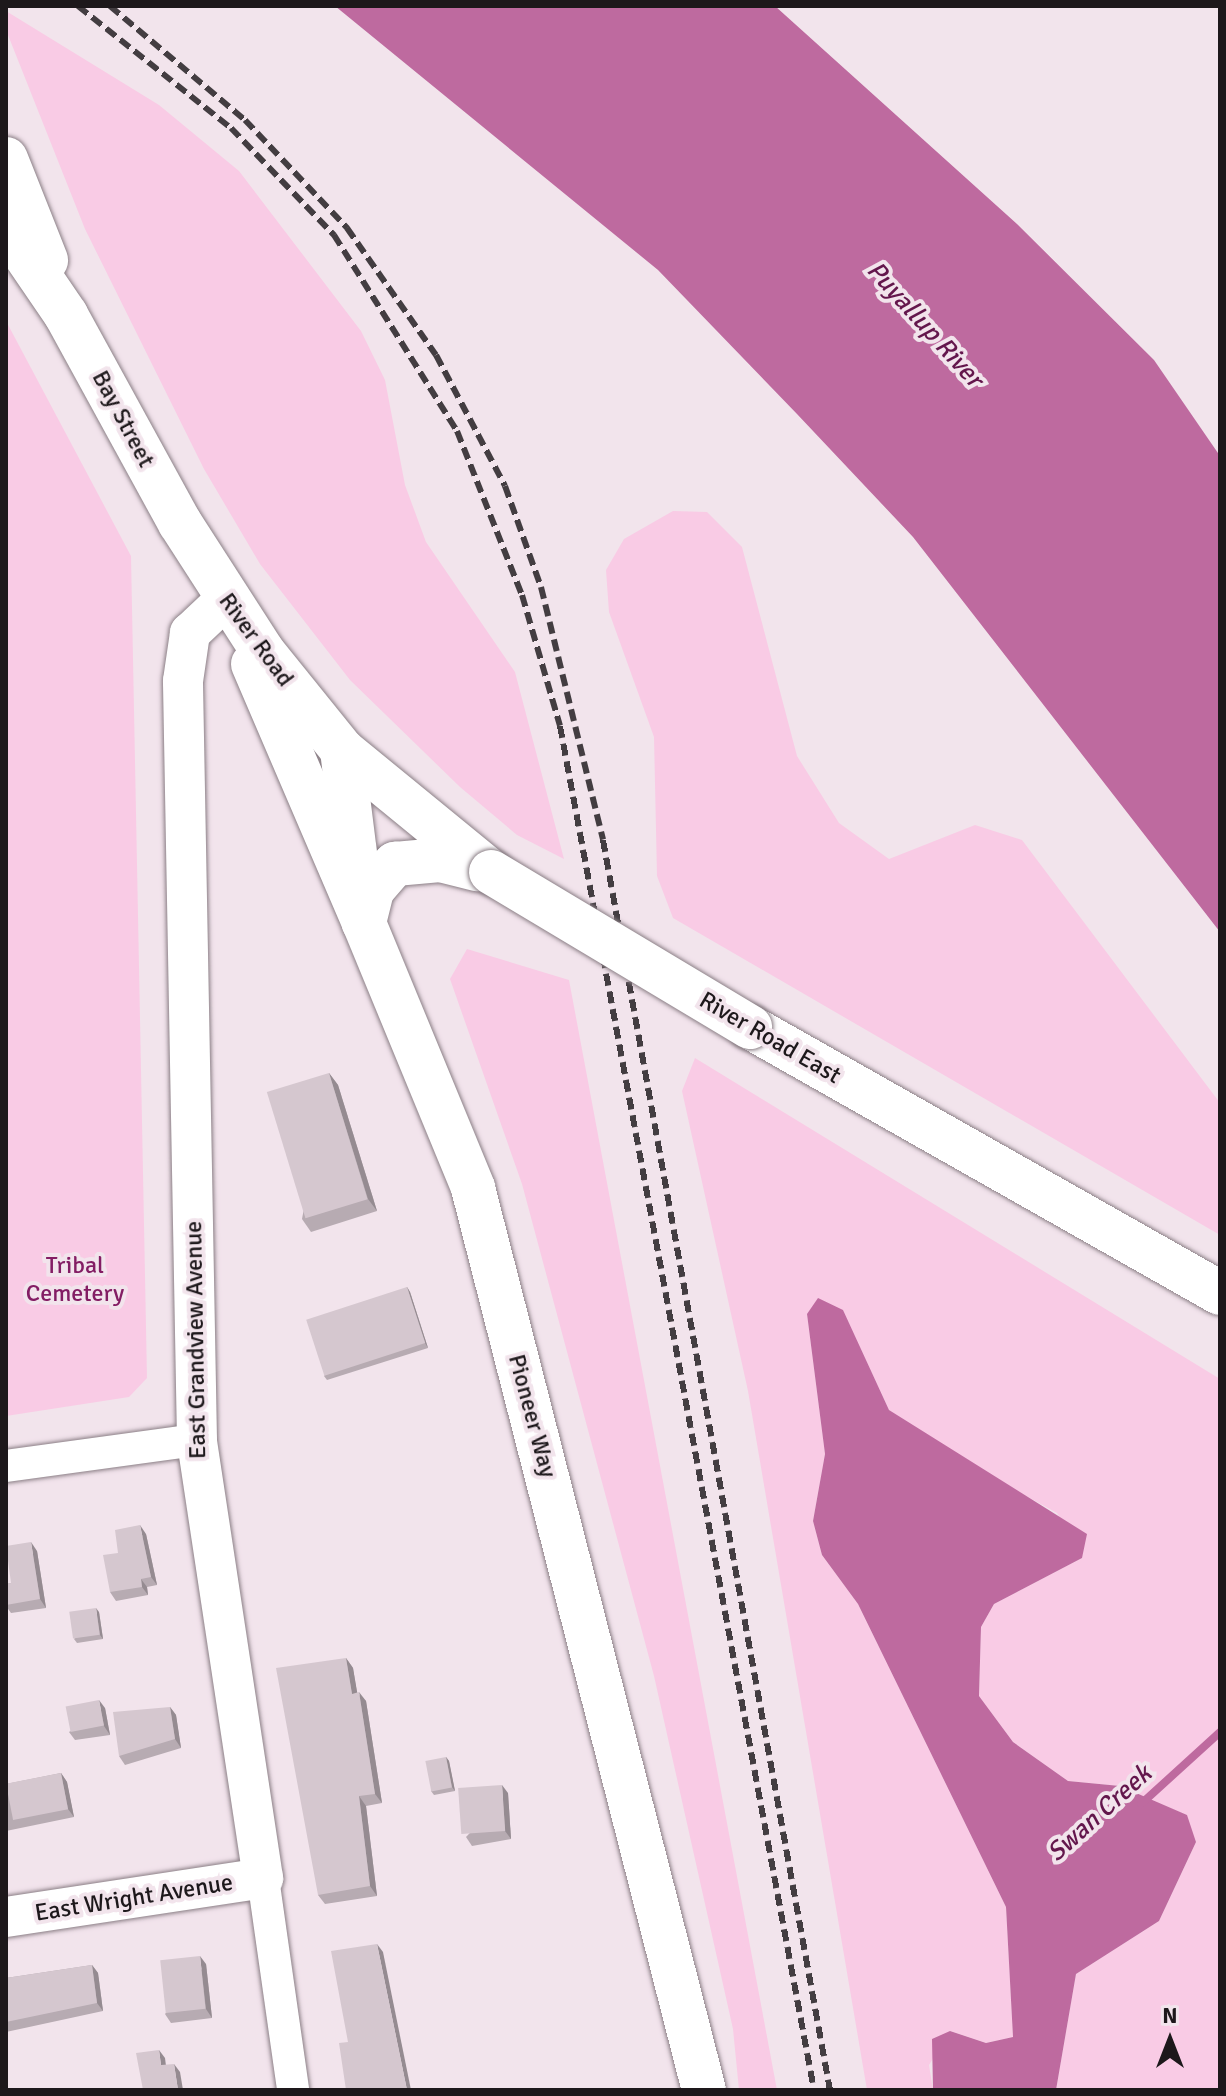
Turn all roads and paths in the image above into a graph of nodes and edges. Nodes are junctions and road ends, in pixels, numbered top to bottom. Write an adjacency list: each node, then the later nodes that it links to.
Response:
1 (6, 159): 3 (main road, Bay Street)
2 (6, 227): 3 (main road, Bay Street)
3 (66, 315): 4 (main road, Bay Street)
4 (180, 523): 5 (main road, River Road)
5 (225, 600): 6 (main road, River Road); 8 (main road); 10 (street, East Grandview Avenue)
6 (342, 750): 7 (main road, River Road East); 8 (main road, Pioneer Way)
7 (491, 872): 8 (main road); 9 (main road, River Road East, bridge)
8 (364, 923): 15 (main road, Pioneer Way)
9 (1220, 1293)
10 (197, 1440): 11 (street); 12 (street, East Grandview Avenue)
11 (6, 1466)
12 (263, 1878): 13 (street, East Wright Avenue); 14 (street, East Grandview Avenue)
13 (6, 1917)
14 (293, 2090)
15 (704, 2090)

